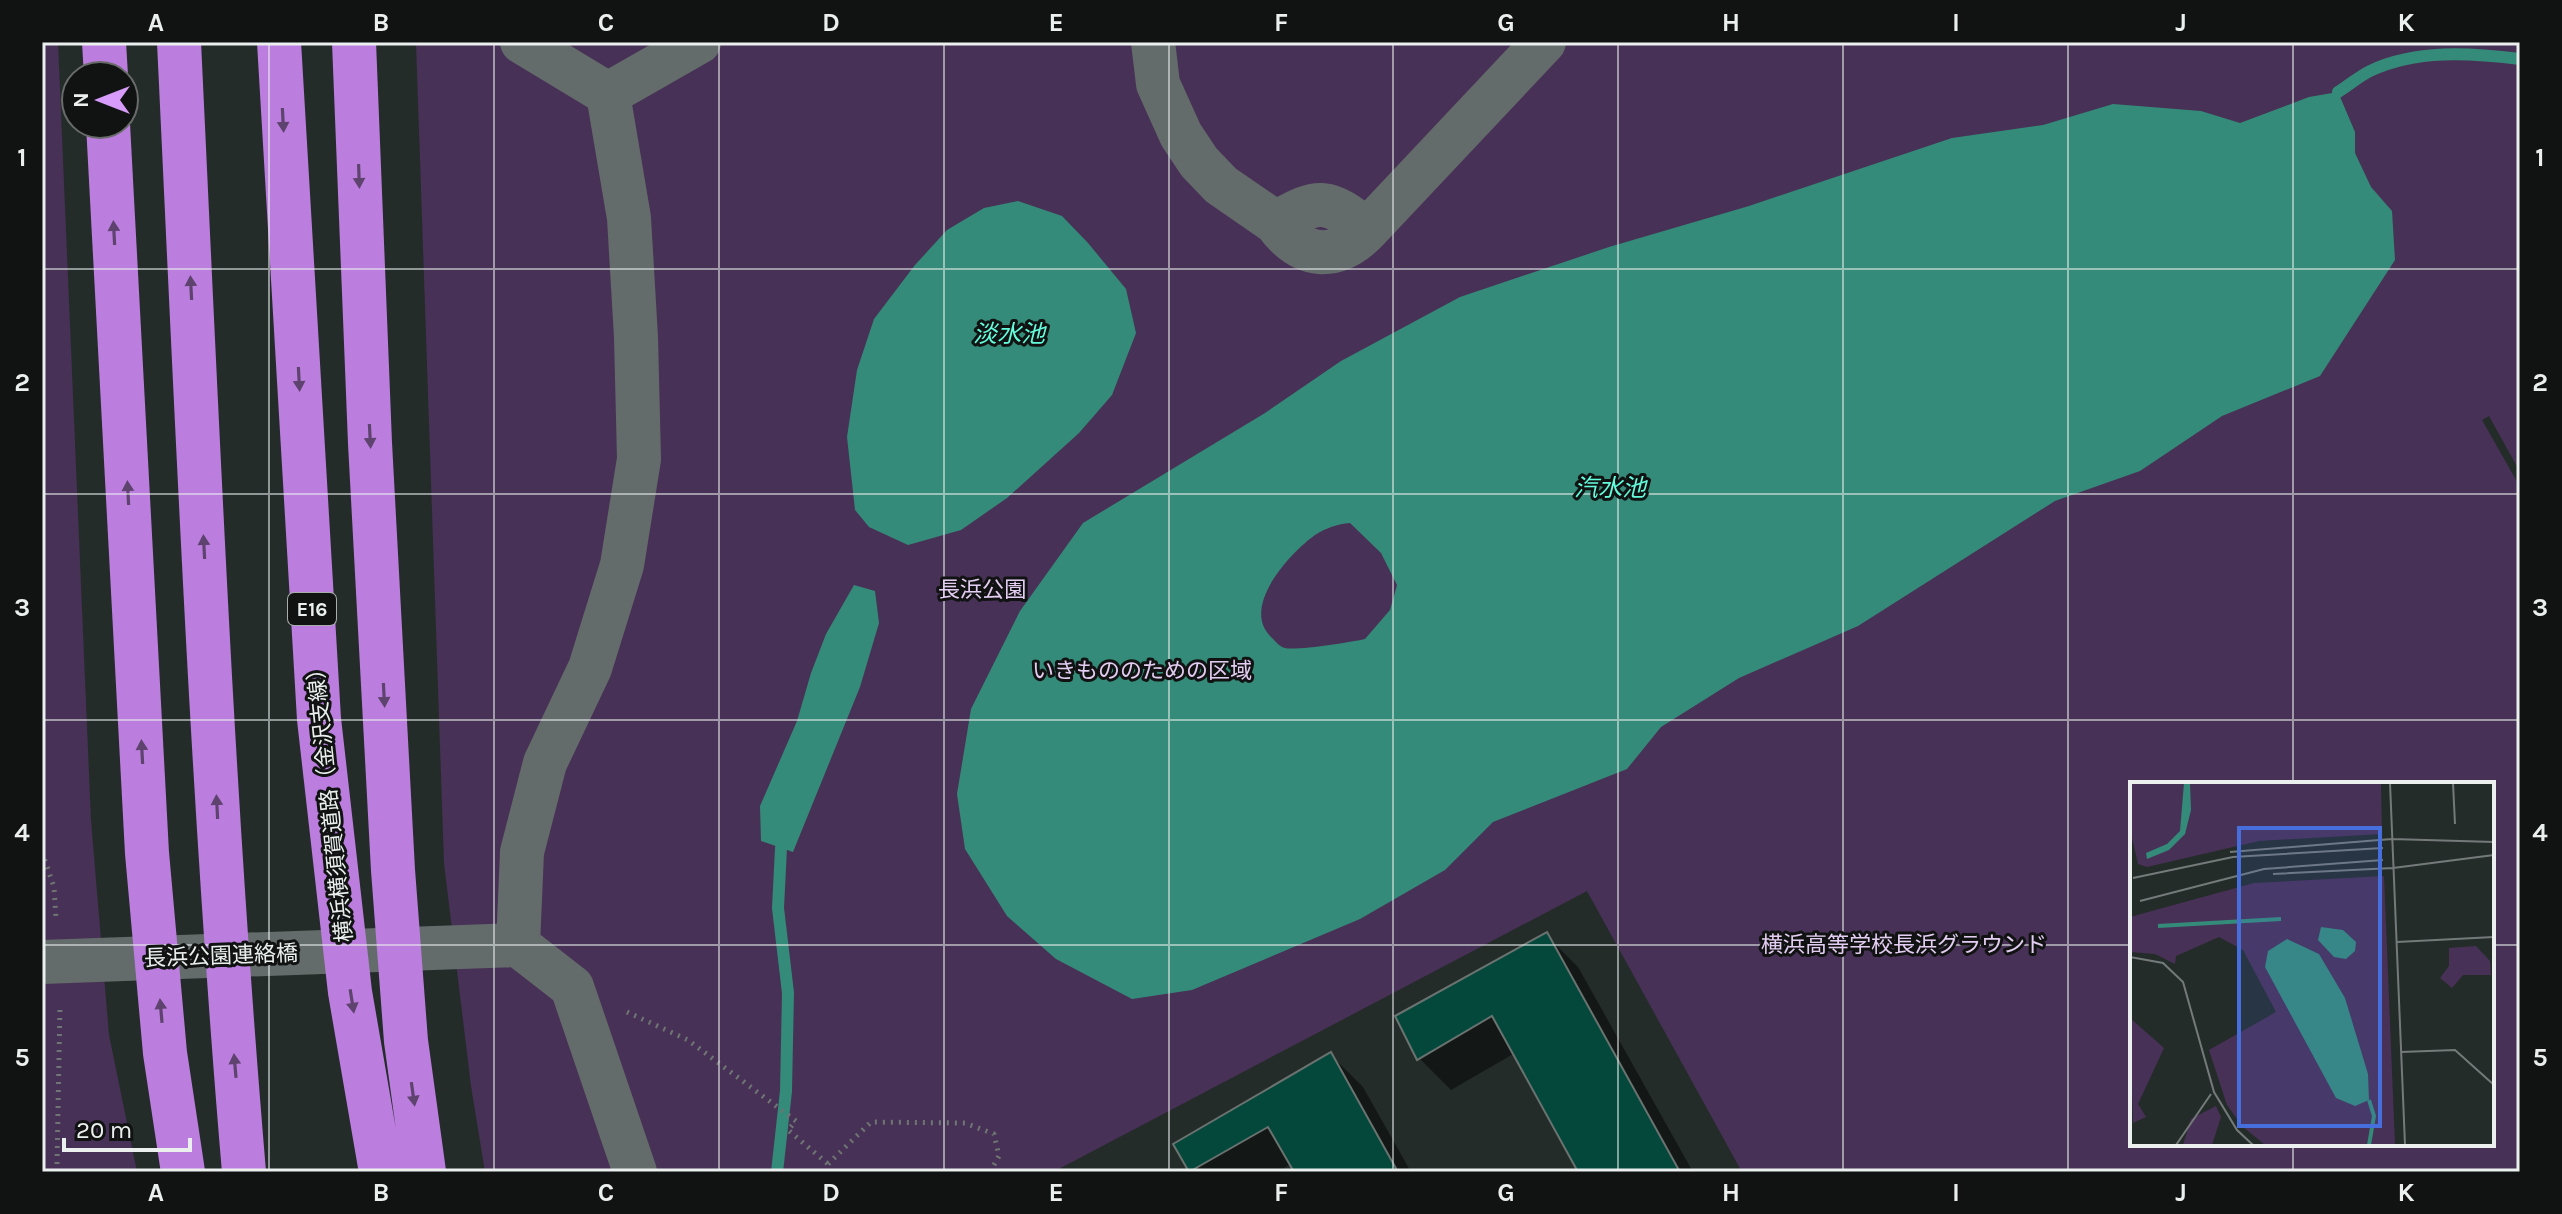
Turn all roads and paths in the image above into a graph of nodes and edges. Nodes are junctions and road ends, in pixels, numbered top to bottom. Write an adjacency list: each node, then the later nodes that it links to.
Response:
1 (179, 42): 15 (highway, one-way to 1)
2 (279, 42): 16 (highway, 横浜横須賀道路（金沢支線） / E16, one-way to 16)
3 (354, 42): 17 (highway, one-way to 17)
4 (522, 42): 8 (street)
5 (699, 42): 8 (street)
6 (1153, 42): 7 (street)
7 (1544, 42)
8 (608, 94): 10 (street)
9 (109, 140): 14 (highway, one-way to 9)
10 (518, 945): 11 (street, 長浜公園連絡橋); 12 (street)
11 (42, 962)
12 (572, 987): 13 (path); 18 (street)
13 (828, 1164): 19 (path); 20 (path)
14 (183, 1172)
15 (244, 1172)
16 (381, 1172)
17 (424, 1172)
18 (635, 1172)
19 (828, 1172)
20 (990, 1172)

